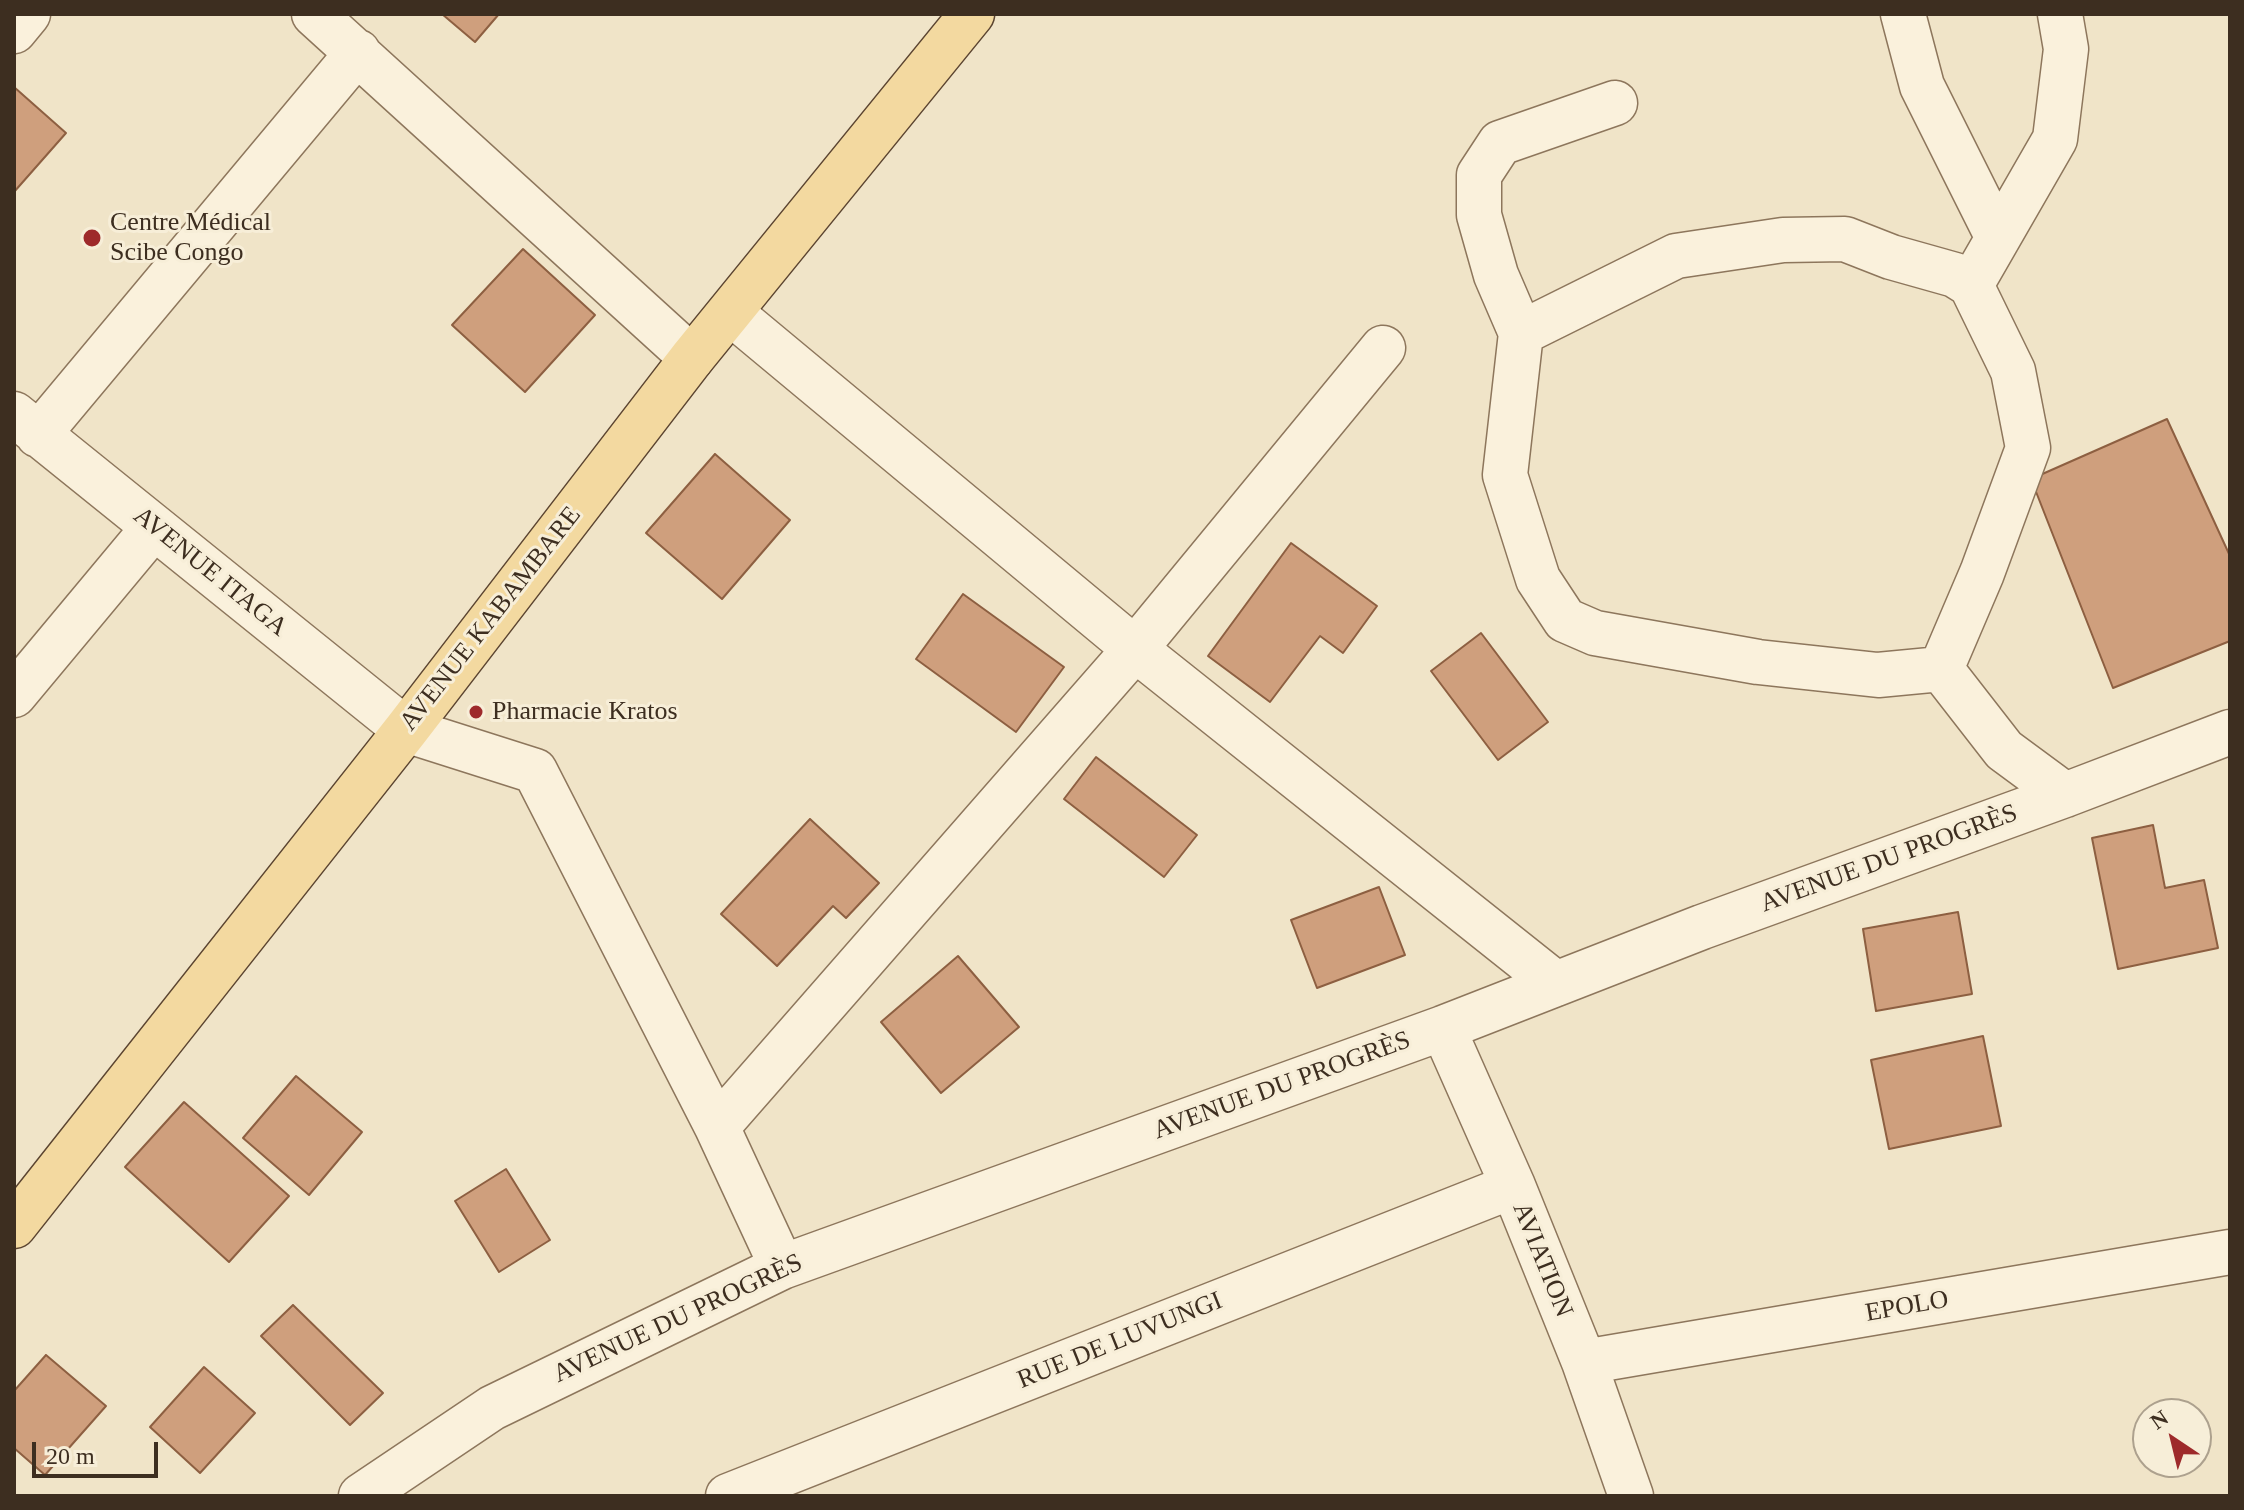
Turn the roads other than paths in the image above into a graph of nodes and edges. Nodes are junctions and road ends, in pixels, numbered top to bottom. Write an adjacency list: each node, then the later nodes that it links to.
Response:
1 (28, 14): 6 (street)
2 (314, 14): 7 (street)
3 (972, 14): 11 (main road, AVENUE KABAMBARE)
4 (1903, 14): 9 (street)
5 (2060, 14): 9 (street)
6 (14, 31)
7 (358, 52): 14 (street); 15 (street)
8 (1615, 103): 12 (street)
9 (1998, 238): 10 (street)
10 (1971, 285): 12 (street); 18 (street)
11 (731, 313): 14 (main road, AVENUE KABAMBARE); 17 (street)
12 (1521, 333): 18 (street)
13 (1383, 348): 17 (street)
14 (692, 358): 20 (main road, AVENUE KABAMBARE)
15 (26, 424): 16 (street, AVENUE ITAGA)
16 (154, 527): 19 (street); 20 (street, AVENUE ITAGA)
17 (1135, 649): 23 (street); 25 (street)
18 (1941, 669): 22 (street)
19 (14, 695)
20 (406, 730): 25 (street); 27 (main road, AVENUE KABAMBARE)
21 (2230, 732): 22 (street, AVENUE DU PROGRÈS)
22 (2065, 795): 23 (street, AVENUE DU PROGRÈS)
23 (1556, 984): 24 (street, AVENUE DU PROGRÈS)
24 (1443, 1028): 26 (street, AVIATION); 29 (street, AVENUE DU PROGRÈS)
25 (717, 1127): 29 (street)
26 (1513, 1186): 30 (street, AVIATION); 32 (street, RUE DE LUVUNGI)
27 (14, 1226)
28 (2230, 1252): 30 (street, EPOLO)
29 (782, 1267): 31 (street, AVENUE DU PROGRÈS)
30 (1584, 1362): 33 (street, AVIATION)
31 (361, 1496)
32 (728, 1496)
33 (1631, 1496)

